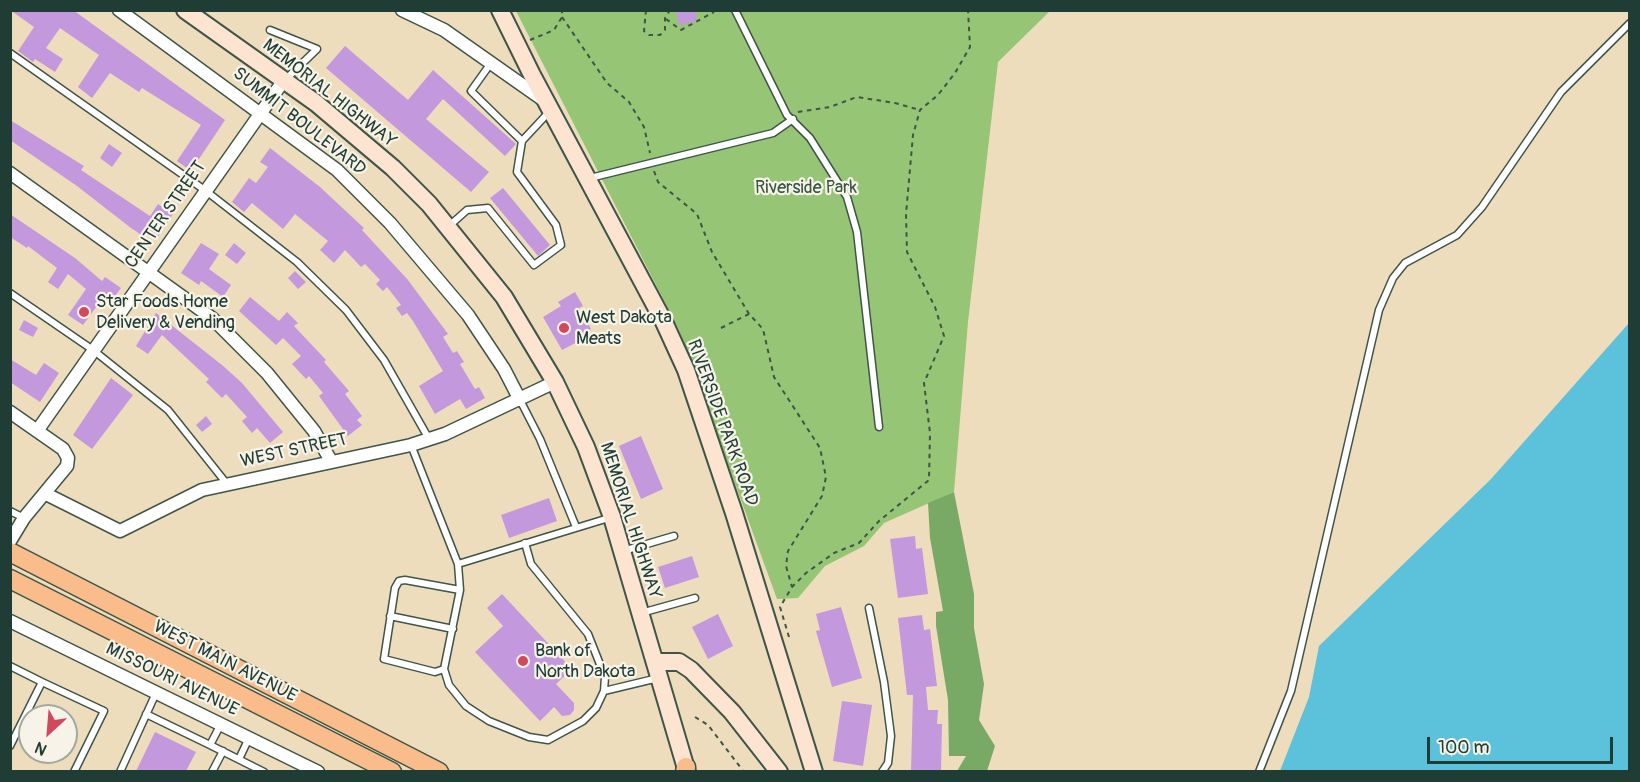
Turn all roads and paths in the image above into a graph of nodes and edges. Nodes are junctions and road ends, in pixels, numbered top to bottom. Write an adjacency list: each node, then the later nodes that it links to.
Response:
1 (119, 10): 21 (street, SUMMIT BOULEVARD)
2 (184, 10): 18 (main road, MEMORIAL HIGHWAY)
3 (402, 10): 17 (street)
4 (501, 10): 15 (main road, RIVERSIDE PARK ROAD)
5 (562, 10): 11 (path)
6 (646, 10): 12 (path)
7 (670, 10): 12 (path)
8 (735, 10): 22 (lane)
9 (968, 10): 20 (path)
10 (714, 12): 12 (path)
11 (562, 17): 15 (path); 24 (path)
12 (665, 18)
13 (1629, 23): 90 (lane)
14 (270, 30): 18 (lane)
15 (518, 46): 19 (main road, RIVERSIDE PARK ROAD)
16 (10, 54): 27 (lane)
17 (491, 63): 19 (street); 23 (lane)
18 (284, 80): 21 (street, CENTER STREET); 28 (main road, MEMORIAL HIGHWAY)
19 (548, 106): 23 (lane); 26 (main road, RIVERSIDE PARK ROAD)
20 (920, 110): 22 (path); 55 (path)
21 (261, 113): 27 (street, CENTER STREET); 35 (street, SUMMIT BOULEVARD)
22 (790, 117): 24 (lane); 37 (lane)
23 (522, 141): 28 (lane)
24 (652, 163): 26 (lane); 31 (path)
25 (10, 172): 29 (street)
26 (587, 179): 88 (main road, RIVERSIDE PARK ROAD)
27 (206, 190): 29 (street, CENTER STREET); 39 (lane)
28 (448, 227): 34 (main road, MEMORIAL HIGHWAY)
29 (149, 270): 33 (street, CENTER STREET); 41 (street)
30 (10, 293): 33 (lane)
31 (749, 314): 32 (path); 55 (path)
32 (721, 328)
33 (93, 350): 38 (street, CENTER STREET); 42 (lane)
34 (555, 381): 35 (street, WEST STREET); 45 (main road, MEMORIAL HIGHWAY)
35 (520, 400): 39 (street, WEST STREET); 47 (lane)
36 (10, 412): 38 (street)
37 (879, 427)
38 (37, 431): 43 (street)
39 (430, 439): 40 (street, WEST STREET)
40 (411, 445): 41 (street, WEST STREET); 53 (lane)
41 (331, 461): 42 (street, WEST STREET)
42 (227, 484): 43 (street, WEST STREET)
43 (46, 494): 46 (street)
44 (10, 511): 46 (lane)
45 (612, 517): 47 (lane); 51 (main road, MEMORIAL HIGHWAY)
46 (24, 518): 49 (street)
47 (576, 527): 50 (lane)
48 (674, 536): 51 (lane)
49 (10, 541)
50 (525, 543): 53 (lane); 68 (lane)
51 (622, 551): 59 (main road, MEMORIAL HIGHWAY)
52 (10, 552): 85 (main road, WEST MAIN AVENUE)
53 (458, 564): 56 (lane)
54 (10, 579): 84 (main road, WEST MAIN AVENUE)
55 (792, 587): 63 (path)
56 (460, 590): 60 (lane); 62 (lane)
57 (695, 598): 59 (lane)
58 (869, 608): 89 (lane)
59 (641, 613): 66 (main road, MEMORIAL HIGHWAY)
60 (390, 616): 62 (lane); 65 (lane)
61 (10, 621): 69 (street, MISSOURI AVENUE)
62 (453, 629): 65 (lane)
63 (789, 640)
64 (10, 666): 67 (lane)
65 (444, 669): 68 (lane)
66 (657, 670): 68 (lane); 78 (main road, MEMORIAL HIGHWAY); 87 (main road)
67 (42, 682): 75 (lane); 79 (lane)
68 (604, 691)
69 (156, 692): 70 (lane); 72 (street, MISSOURI AVENUE)
70 (146, 714): 74 (lane); 80 (lane)
71 (695, 717): 86 (path)
72 (221, 724): 73 (street, MISSOURI AVENUE); 74 (lane)
73 (249, 738): 77 (lane); 83 (street, MISSOURI AVENUE)
74 (210, 745): 76 (lane)
75 (10, 746)
76 (223, 751): 77 (lane); 81 (lane)
77 (239, 759): 82 (lane)
78 (686, 770)
79 (74, 771)
80 (120, 771)
81 (212, 771)
82 (264, 771)
83 (318, 771)
84 (392, 771)
85 (439, 771)
86 (744, 771)
87 (779, 771)
88 (814, 771)
89 (882, 771)
90 (1259, 771)

